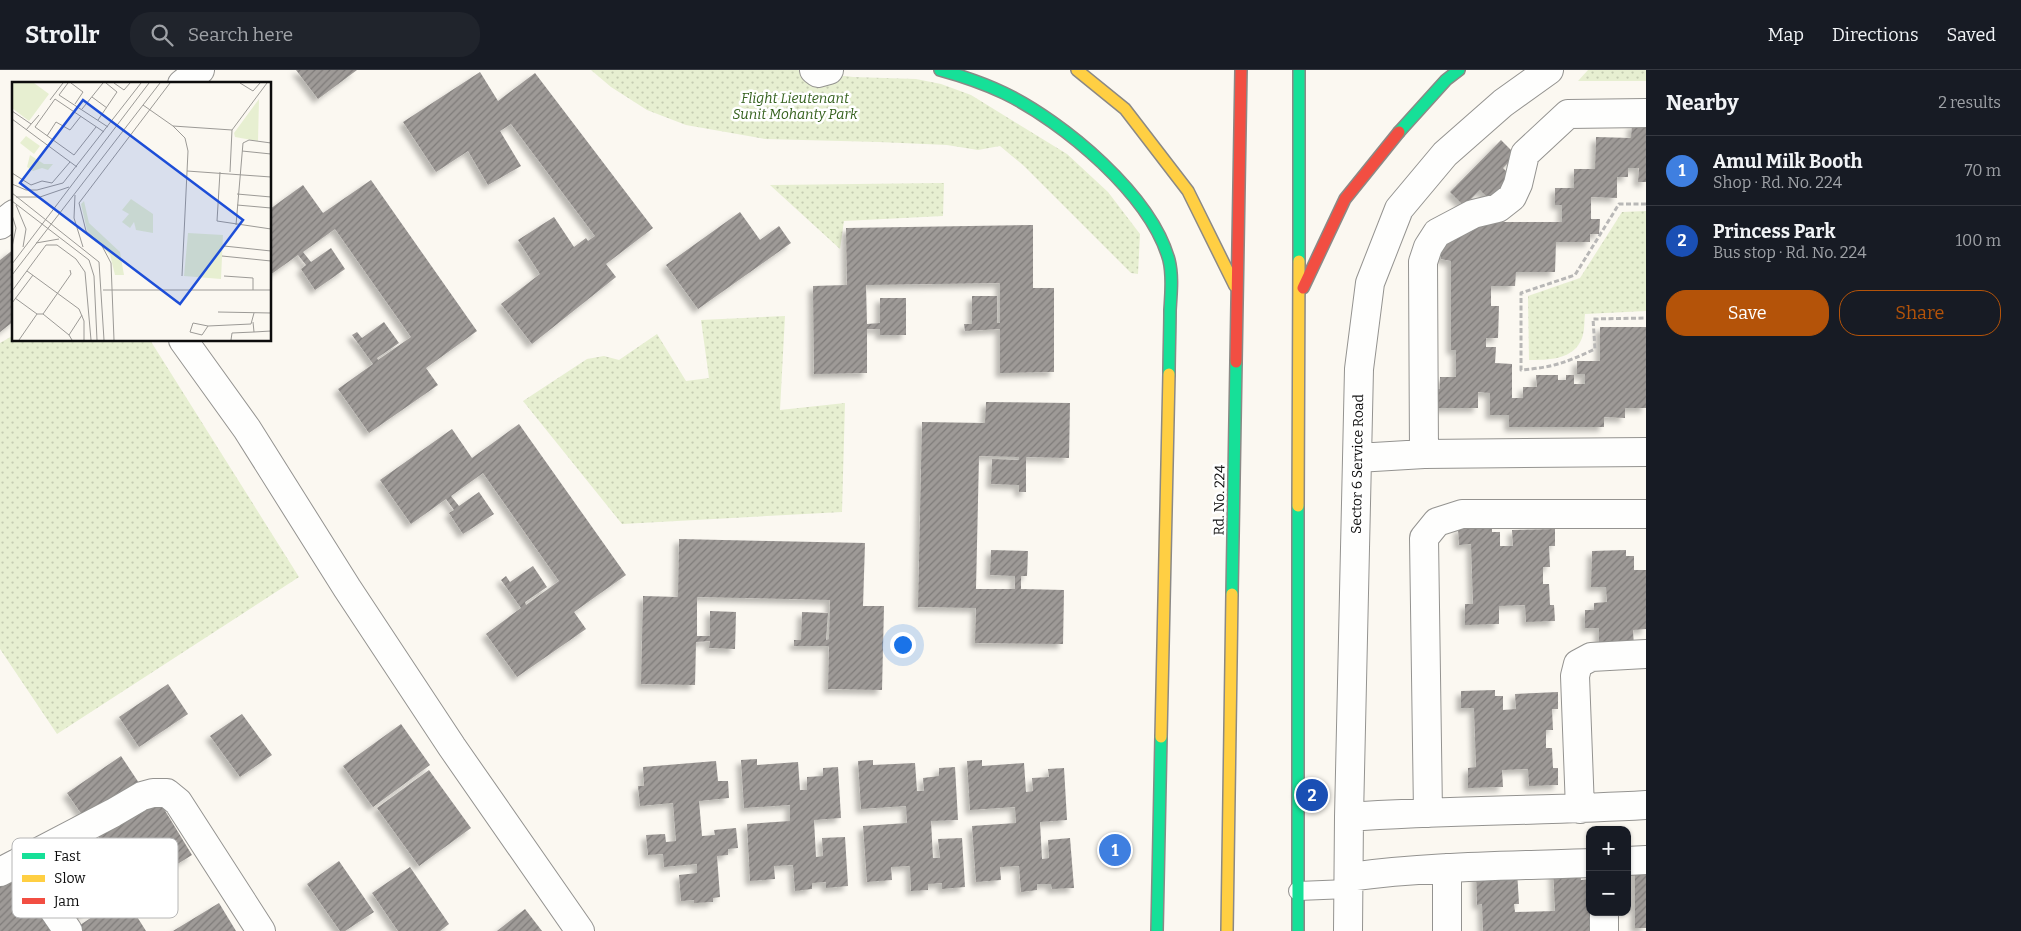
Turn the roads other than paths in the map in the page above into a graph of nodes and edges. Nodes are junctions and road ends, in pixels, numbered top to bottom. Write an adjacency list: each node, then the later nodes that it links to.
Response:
1 (200, 70): 10 (street)
2 (814, 70): 3 (street)
3 (829, 70)
4 (940, 70): 38 (main road)
5 (1076, 70): 14 (main road)
6 (1241, 70): 14 (main road, Rd. No. 224)
7 (1299, 70): 15 (main road)
8 (1459, 70): 15 (main road)
9 (1549, 70): 19 (street, Sector 6 Service Road)
10 (185, 82)
11 (1646, 113): 18 (street)
12 (12, 216): 13 (street)
13 (0, 225)
14 (1237, 290): 39 (main road, Rd. No. 224)
15 (1300, 295): 32 (main road)
16 (184, 341): 37 (street)
17 (1646, 452): 18 (street)
18 (1424, 454): 19 (street)
19 (1357, 458): 25 (street, Sector 6 Service Road)
20 (1646, 514): 24 (street)
21 (1646, 654): 23 (street)
22 (1646, 805): 23 (street)
23 (1580, 809): 24 (street)
24 (1428, 813): 25 (street)
25 (1349, 817): 31 (street, Sector 6 Service Road)
26 (65, 838): 36 (street)
27 (1646, 860): 28 (street)
28 (1631, 861)
29 (1586, 863): 30 (street)
30 (1447, 868): 31 (street); 42 (street)
31 (1348, 883): 32 (lane); 41 (street, Sector 6 Service Road)
32 (1298, 891): 40 (main road)
33 (1604, 916): 43 (street)
34 (56, 918): 35 (street)
35 (68, 931)
36 (261, 931)
37 (580, 931)
38 (1157, 931)
39 (1227, 931)
40 (1298, 931)
41 (1348, 931)
42 (1447, 931)
43 (1604, 931)

